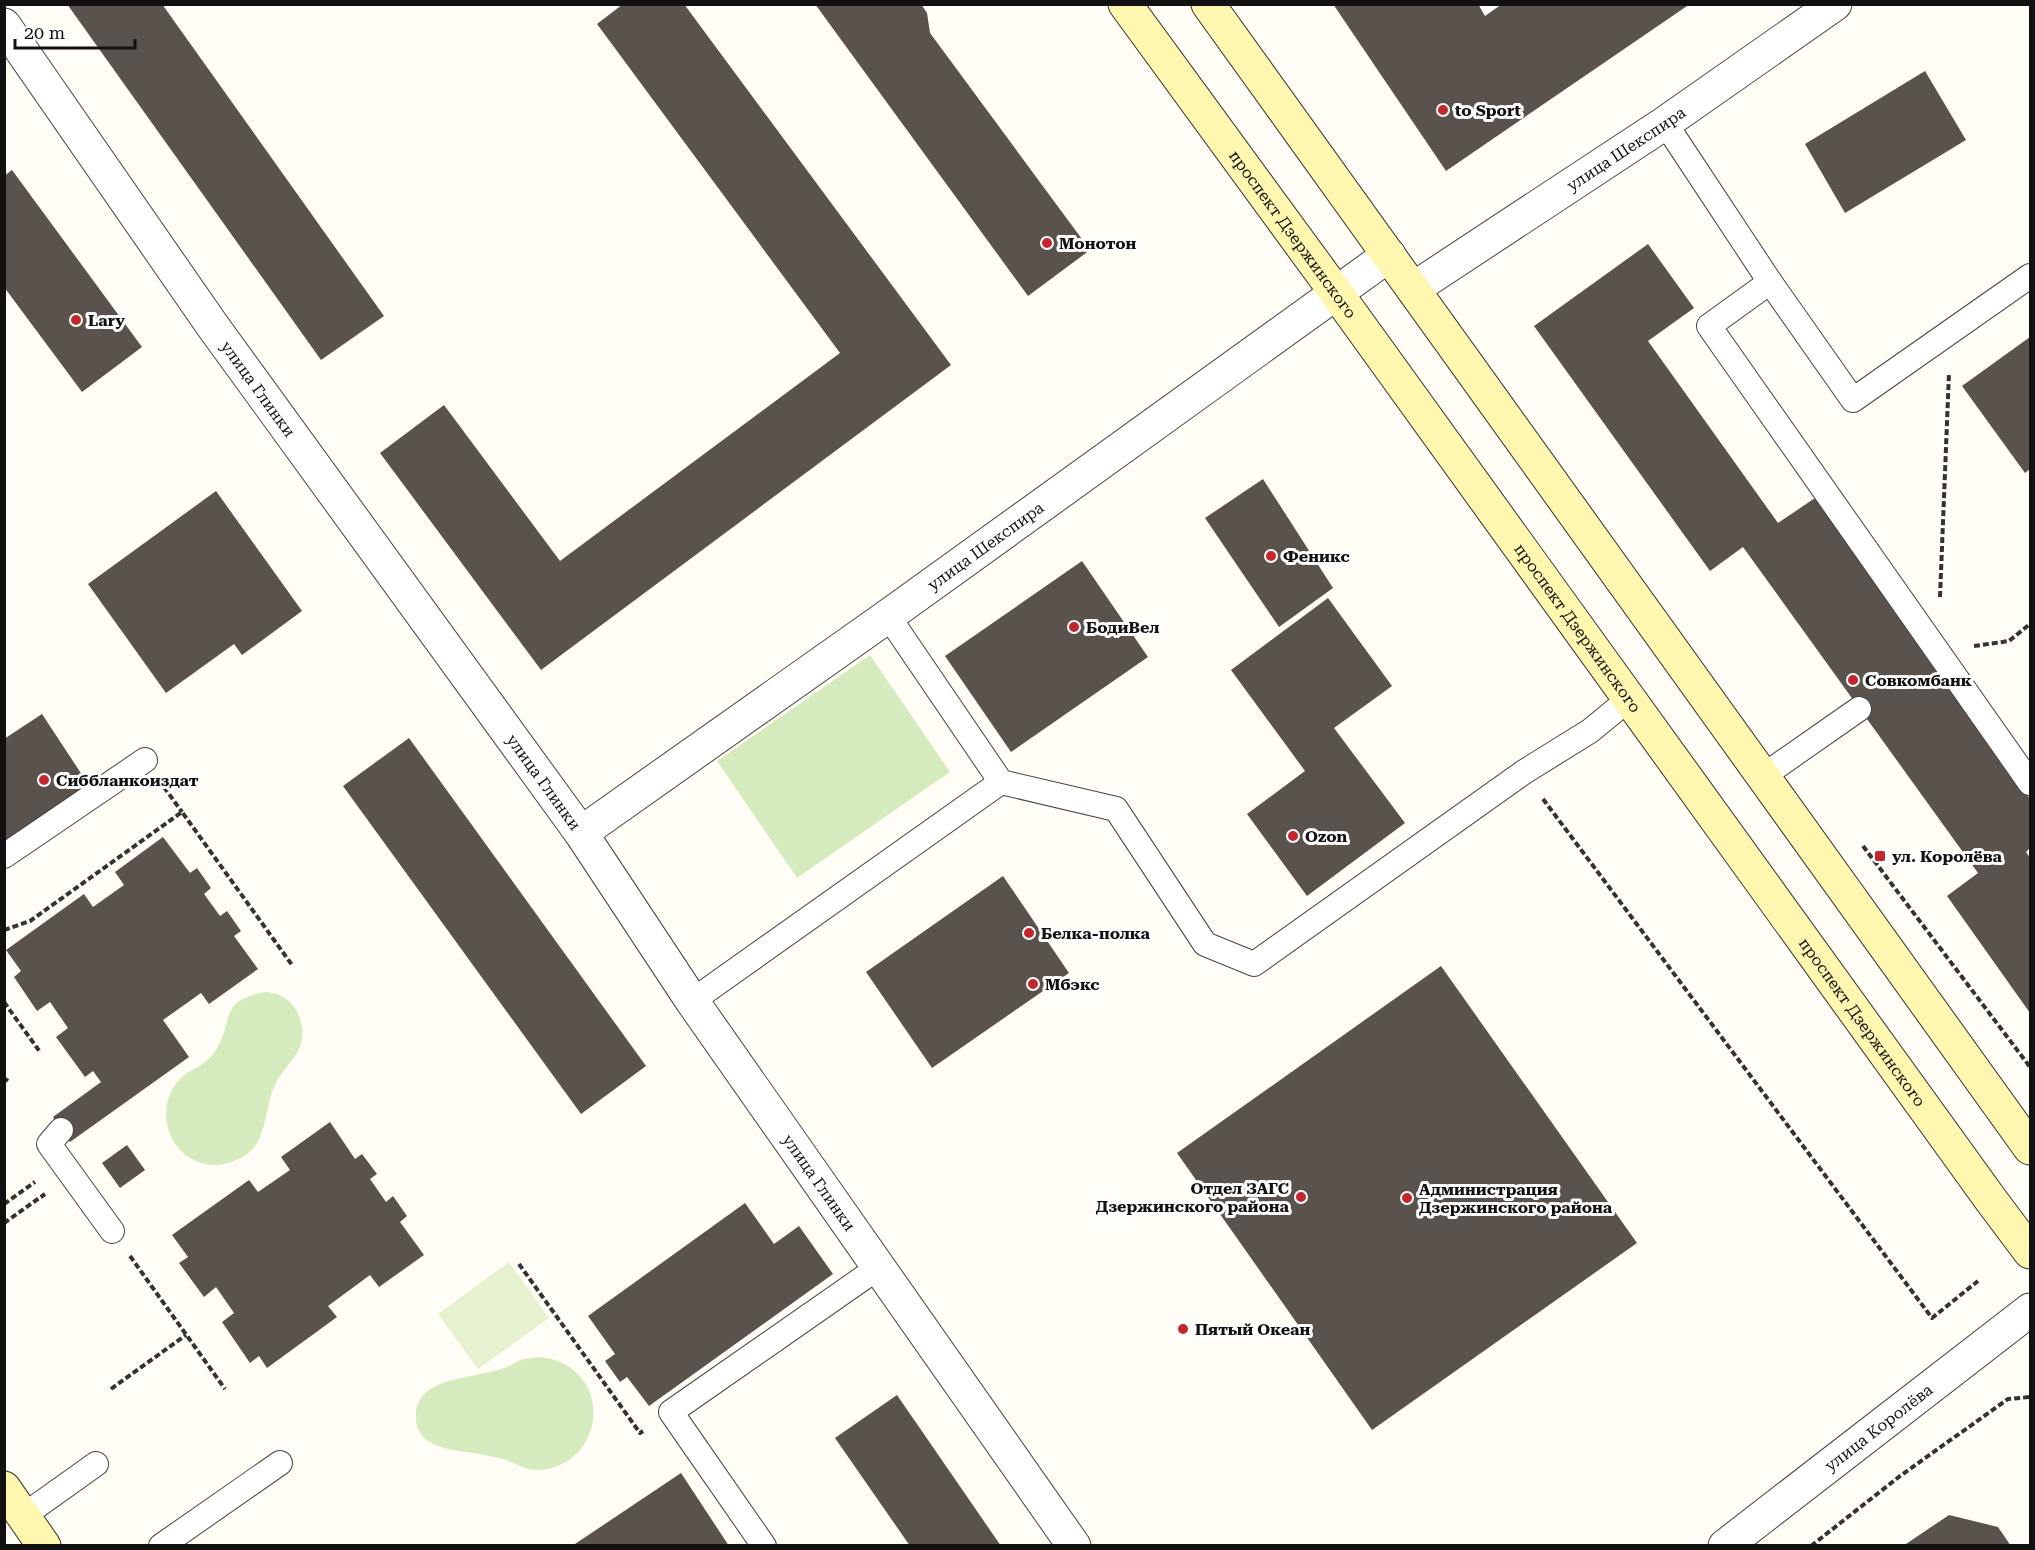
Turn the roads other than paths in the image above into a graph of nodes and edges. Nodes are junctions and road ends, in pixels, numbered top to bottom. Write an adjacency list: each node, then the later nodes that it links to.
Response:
1 (1125, 4): 10 (main road, проспект Дзержинского)
2 (1208, 4): 6 (main road)
3 (1835, 4): 5 (street, улица Шекспира)
4 (4, 25): 18 (street, улица Глинки)
5 (1665, 123): 8 (lane); 9 (street, улица Шекспира)
6 (1389, 255): 9 (main road); 10 (street, улица Шекспира)
7 (2031, 276): 8 (lane)
8 (1770, 282): 17 (lane)
9 (1413, 289): 15 (main road)
10 (1337, 294): 11 (street, улица Шекспира); 12 (main road, проспект Дзержинского)
11 (888, 616): 16 (lane); 18 (street, улица Шекспира)
12 (1629, 699): 16 (lane); 24 (main road, проспект Дзержинского)
13 (1859, 709): 15 (lane)
14 (145, 760): 19 (lane)
15 (1763, 776): 22 (main road)
16 (1001, 782): 20 (lane)
17 (2031, 783)
18 (581, 833): 20 (street, улица Глинки)
19 (4, 855)
20 (692, 1001): 25 (street, улица Глинки)
21 (61, 1130): 23 (lane)
22 (2031, 1148)
23 (112, 1231)
24 (2031, 1252)
25 (879, 1267): 33 (lane); 34 (street, улица Глинки)
26 (2031, 1310): 35 (street, улица Королёва)
27 (280, 1463): 32 (lane)
28 (96, 1464): 30 (lane)
29 (4, 1488): 30 (main road)
30 (23, 1516): 31 (main road)
31 (44, 1545)
32 (161, 1545)
33 (764, 1545)
34 (1074, 1545)
35 (1725, 1545)

